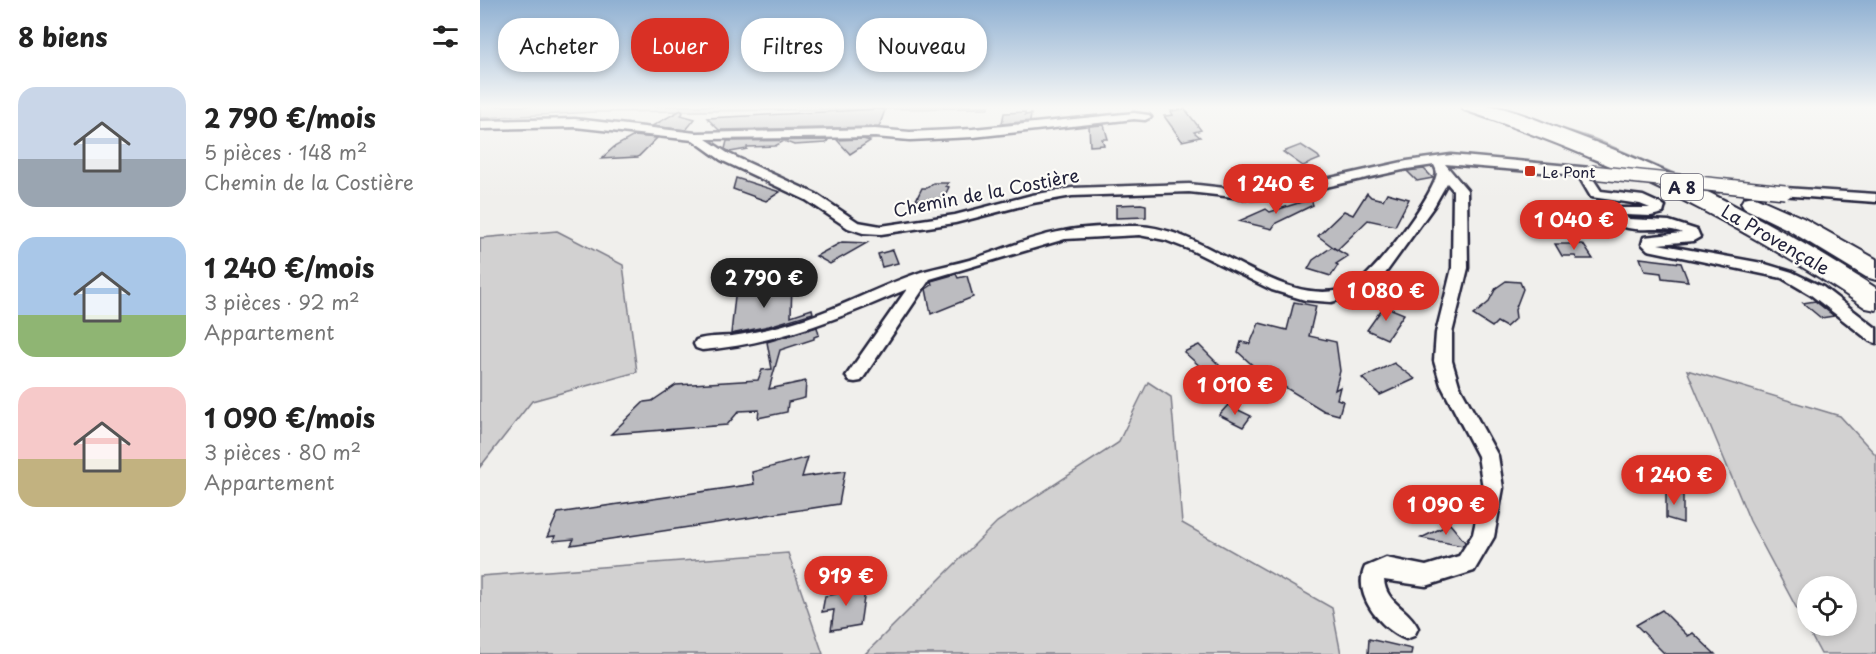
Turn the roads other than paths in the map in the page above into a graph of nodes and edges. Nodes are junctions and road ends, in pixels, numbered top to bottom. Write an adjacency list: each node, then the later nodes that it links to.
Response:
1 (692, 137): 2 (street, Chemin de la Costière)
2 (696, 137): 5 (street, Chemin de la Costière)
3 (1564, 137): 10 (highway, La Provençale / A 8)
4 (1600, 137): 8 (highway, La Provençale / A 8)
5 (1440, 165): 6 (street, Chemin de la Costière); 9 (street); 14 (street)
6 (1586, 172): 7 (street, Chemin de la Costière, bridge); 11 (street)
7 (1876, 198)
8 (1876, 271)
9 (925, 276): 12 (street); 13 (street)
10 (1876, 301)
11 (1876, 337)
12 (702, 344)
13 (855, 376)
14 (1406, 628)

